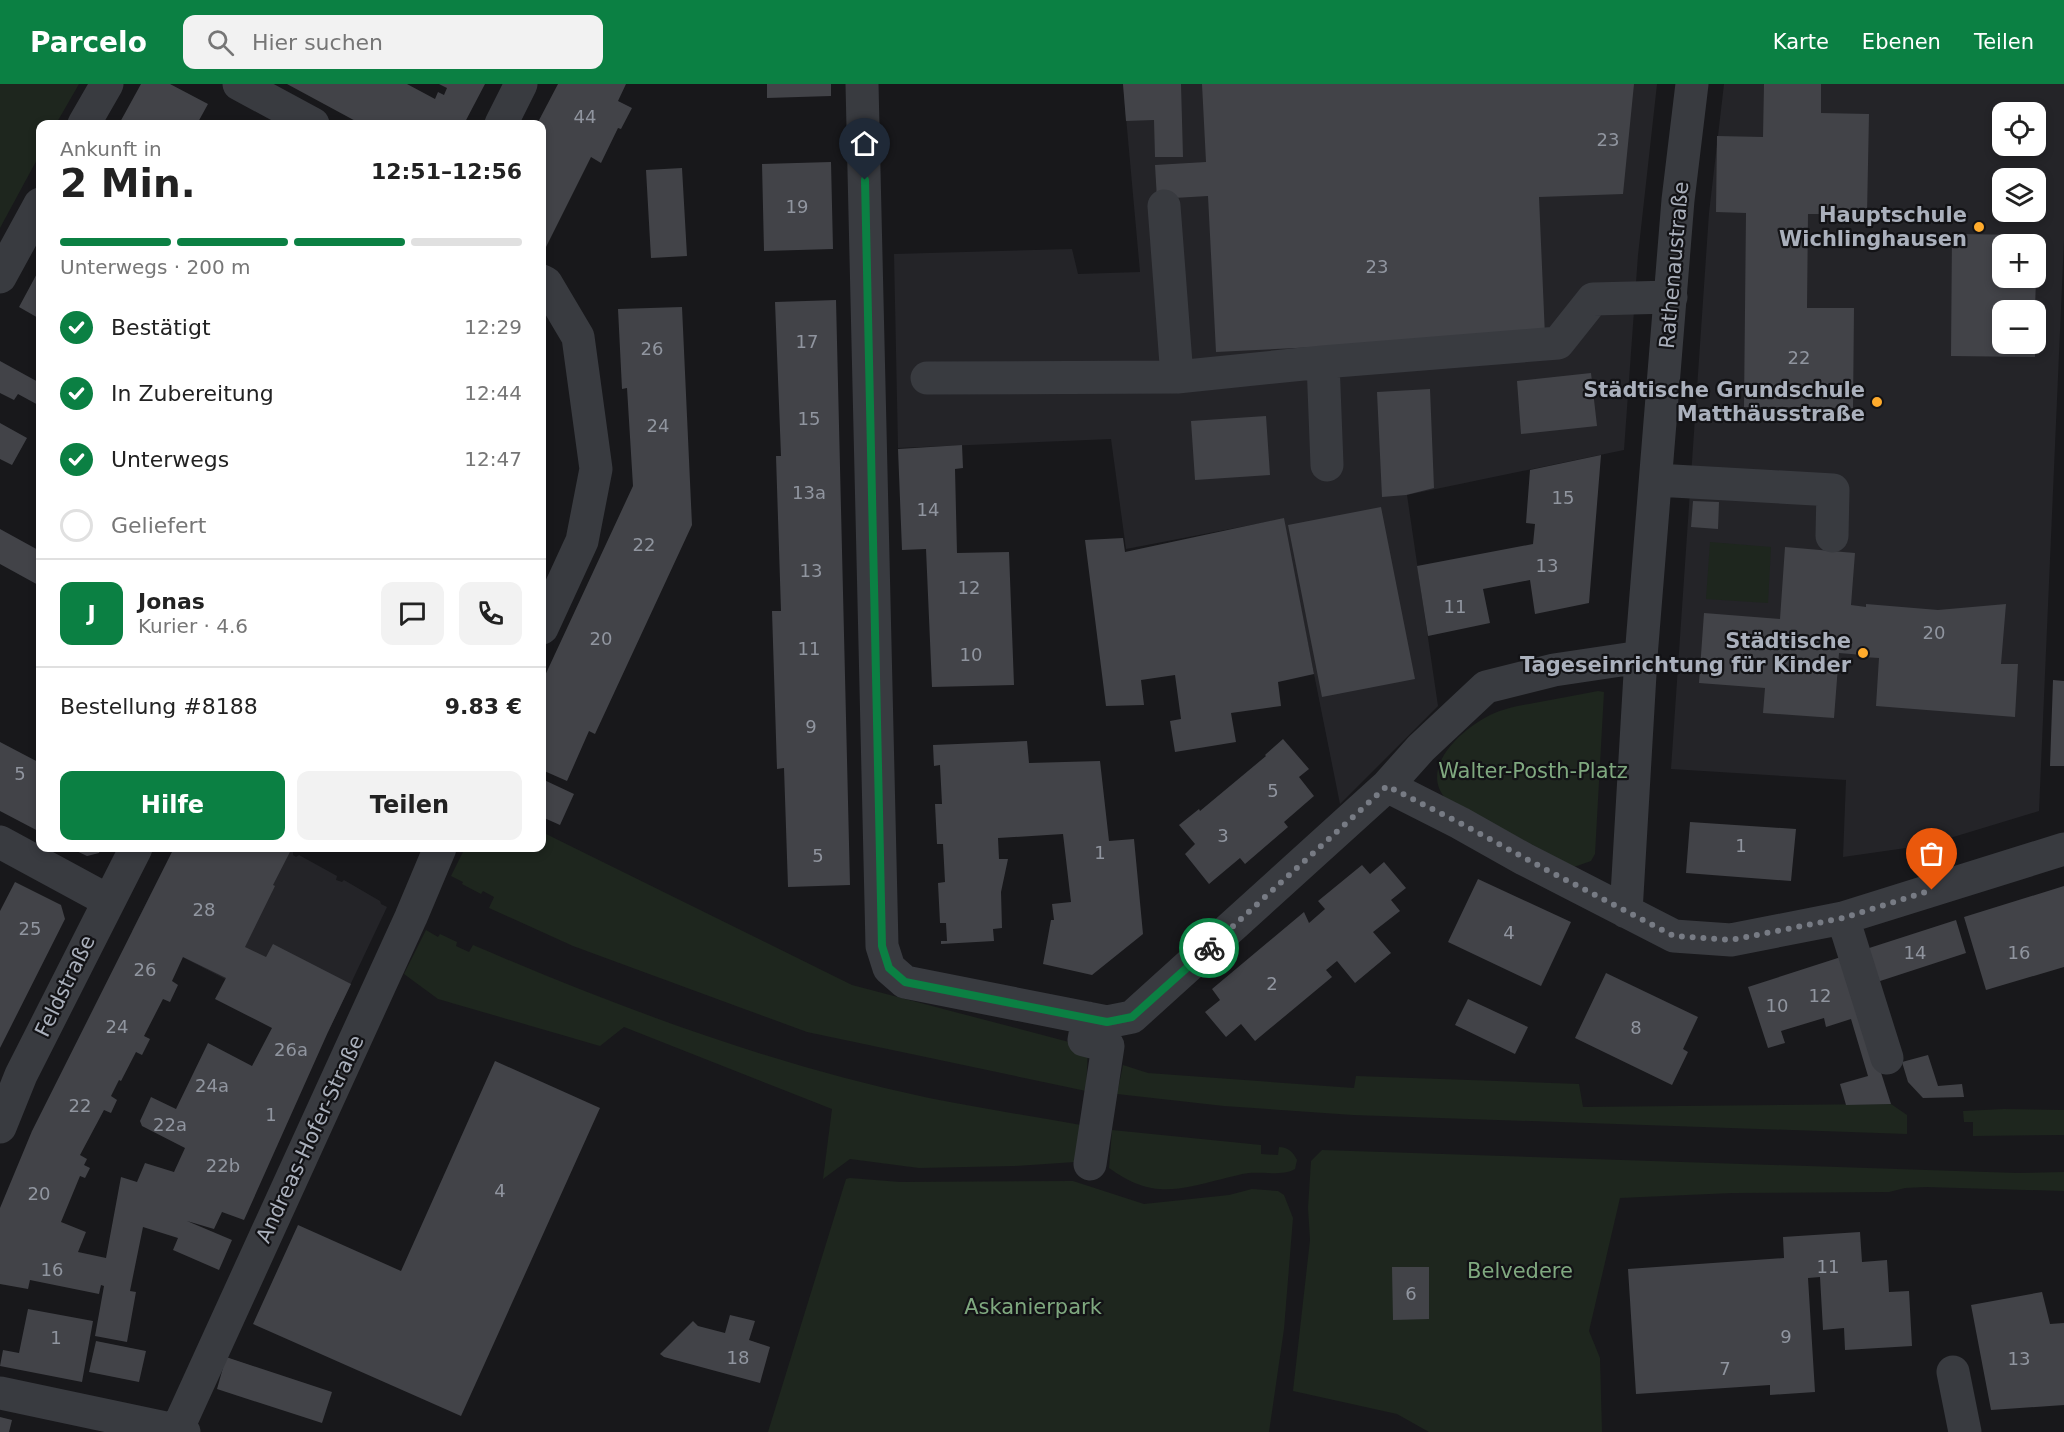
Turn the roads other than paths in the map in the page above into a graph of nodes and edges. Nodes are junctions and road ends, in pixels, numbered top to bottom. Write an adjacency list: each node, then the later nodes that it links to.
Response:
1 (107, 84): 6 (street)
2 (239, 84): 7 (street)
3 (521, 84): 8 (street)
4 (862, 84): 30 (street)
5 (1692, 84): 13 (street, Rathenaustraße)
6 (86, 120)
7 (306, 120)
8 (503, 120)
9 (1164, 206): 15 (street)
10 (36, 211): 11 (street)
11 (0, 277)
12 (546, 283): 20 (street)
13 (1671, 297): 14 (street); 18 (street, Rathenaustraße)
14 (1323, 362): 15 (street); 17 (street)
15 (1177, 377): 16 (street)
16 (927, 378)
17 (1327, 465)
18 (1656, 480): 19 (street); 21 (street, Rathenaustraße)
19 (1832, 536)
20 (546, 619)
21 (1641, 657): 22 (street); 28 (street)
22 (1387, 786): 28 (street); 30 (street)
23 (0, 842): 27 (street)
24 (2064, 849): 29 (street)
25 (134, 852): 27 (street, Feldstraße)
26 (438, 852): 36 (street, Andreas-Hofer-Straße)
27 (107, 900): 32 (street, Feldstraße)
28 (1626, 912): 29 (street)
29 (1843, 918): 31 (street)
30 (1088, 1018): 33 (street)
31 (1887, 1058)
32 (0, 1127)
33 (1090, 1164)
34 (1953, 1372): 37 (street)
35 (0, 1393): 36 (street)
36 (181, 1431)
37 (1965, 1432)

